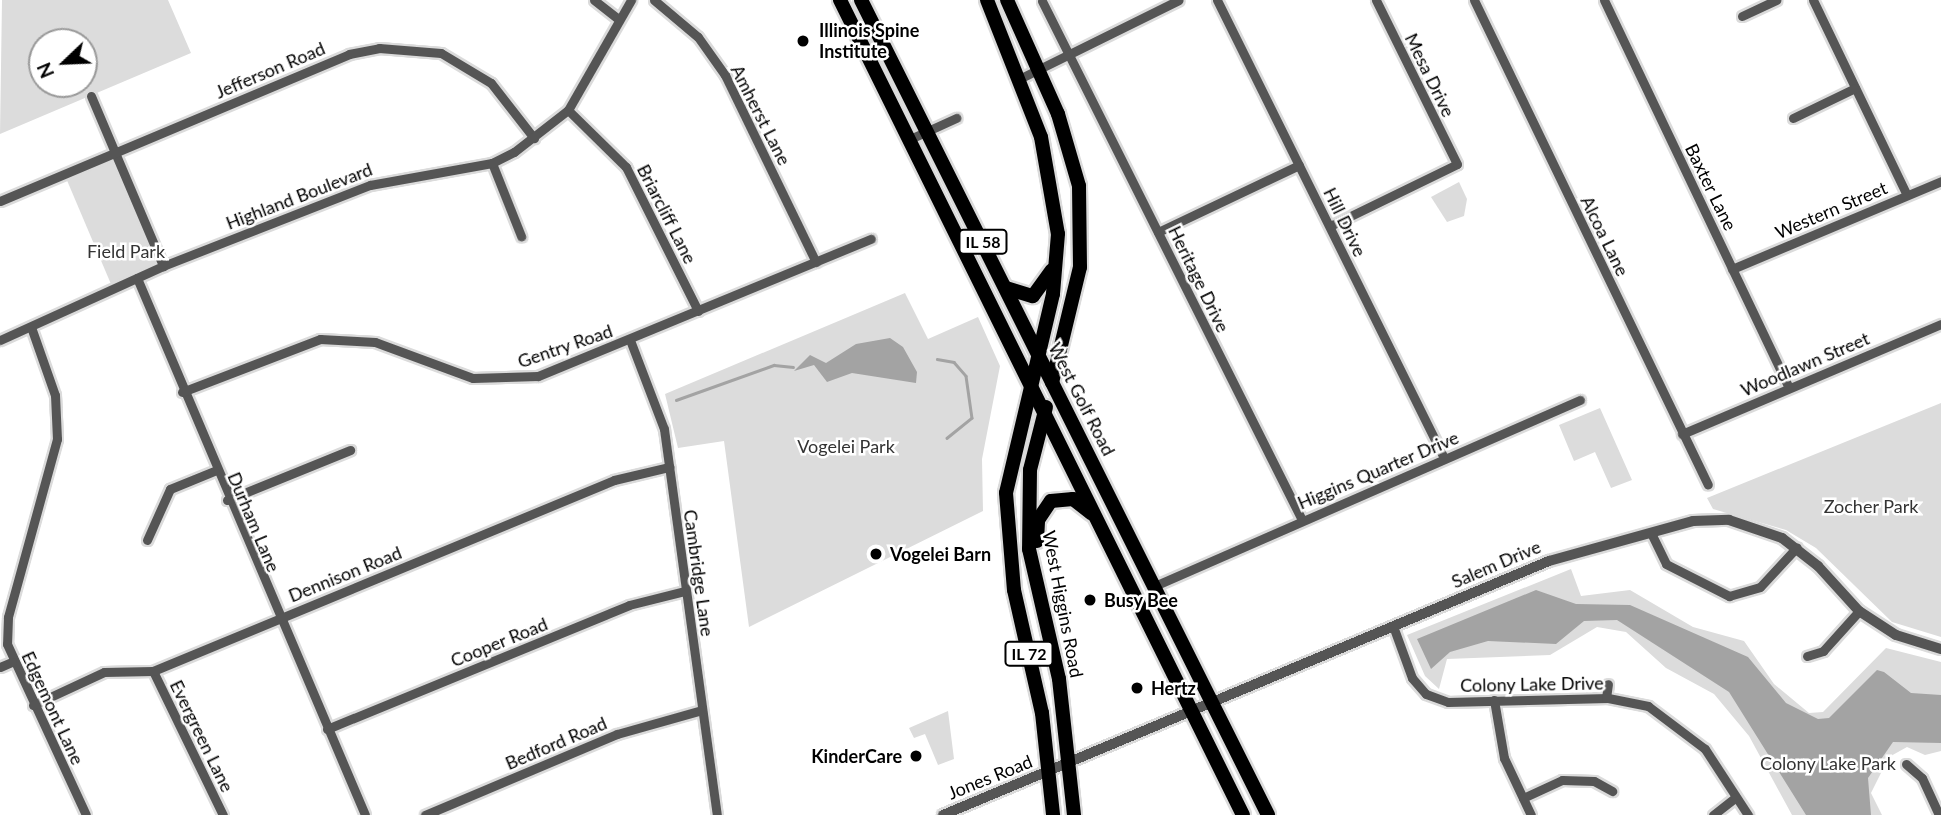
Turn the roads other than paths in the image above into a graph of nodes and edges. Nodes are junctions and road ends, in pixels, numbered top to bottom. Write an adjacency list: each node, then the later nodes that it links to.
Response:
1 (594, 0): 17 (street)
2 (631, 0): 17 (street, Highland Boulevard)
3 (654, 0): 40 (street, Amherst Lane)
4 (840, 0): 28 (main road, West Golf Road / IL 58)
5 (861, 0): 26 (main road, West Golf Road / IL 58)
6 (987, 0): 20 (main road, IL 72)
7 (1007, 0): 19 (main road, West Higgins Road / IL 72)
8 (1179, 0): 18 (street)
9 (1217, 0): 31 (street, Hill Drive)
10 (1376, 0): 35 (street, Mesa Drive)
11 (1474, 0): 57 (street, Alcoa Lane)
12 (1604, 0): 42 (street, Baxter Lane)
13 (1777, 0): 16 (street)
14 (1813, 0): 21 (street)
15 (1042, 1): 18 (street, Heritage Drive)
16 (1742, 16)
17 (617, 18): 23 (street, Highland Boulevard)
18 (1068, 54): 19 (street); 36 (street, Heritage Drive)
19 (1037, 69): 20 (street); 52 (main road, West Higgins Road / IL 72)
20 (1019, 79): 39 (main road, IL 72)
21 (1855, 88): 25 (street); 33 (street)
22 (92, 98): 29 (street)
23 (568, 110): 27 (street, Highland Boulevard); 45 (street, Briarcliff Lane)
24 (956, 118): 26 (street)
25 (1793, 118)
26 (928, 131): 28 (street); 44 (main road, West Golf Road / IL 58)
27 (534, 138): 29 (street, Jefferson Road); 30 (street, Highland Boulevard)
28 (910, 139): 51 (main road, West Golf Road / IL 58)
29 (114, 153): 34 (street, Jefferson Road); 41 (street)
30 (492, 163): 37 (street); 41 (street, Highland Boulevard)
31 (1299, 164): 35 (street, Hill Drive); 36 (street)
32 (1941, 181): 33 (street, Western Street)
33 (1907, 195): 42 (street, Western Street)
34 (0, 201)
35 (1330, 226): 59 (street, Hill Drive)
36 (1158, 232): 64 (street, Heritage Drive)
37 (522, 236)
38 (871, 239): 40 (street, Gentry Road)
39 (1057, 255): 44 (main road); 50 (main road, IL 72)
40 (816, 262): 45 (street, Gentry Road)
41 (163, 266): 43 (street, Highland Boulevard)
42 (1732, 269): 53 (street, Baxter Lane)
43 (137, 278): 47 (street, Highland Boulevard); 54 (street, Durham Lane)
44 (1006, 288): 50 (main road, West Golf Road / IL 58)
45 (698, 311): 49 (street, Gentry Road)
46 (1941, 324): 53 (street, Woodlawn Street)
47 (31, 327): 48 (street, Highland Boulevard); 77 (street, Edgemont Lane)
48 (0, 340)
49 (630, 340): 54 (street, Gentry Road); 60 (street, Cambridge Lane)
50 (1038, 355): 51 (main road, IL 72); 52 (main road, West Golf Road / IL 58)
51 (1030, 377): 56 (main road, West Golf Road / IL 58); 90 (main road, IL 72)
52 (1053, 381): 56 (main road, West Higgins Road / IL 72); 70 (main road, West Golf Road / IL 58)
53 (1789, 387): 57 (street, Woodlawn Street)
54 (182, 392): 61 (street, Durham Lane)
55 (1580, 400): 59 (street, Higgins Quarter Drive)
56 (1046, 409): 65 (main road, West Golf Road / IL 58); 69 (main road, West Higgins Road / IL 72)
57 (1682, 433): 62 (street, Alcoa Lane)
58 (350, 450): 63 (street)
59 (1444, 458): 64 (street, Higgins Quarter Drive)
60 (669, 467): 71 (street, Cambridge Lane); 73 (street, Dennison Road)
61 (214, 471): 63 (street, Durham Lane); 67 (street)
62 (1708, 485)
63 (227, 500): 73 (street, Durham Lane)
64 (1301, 518): 70 (street, Higgins Quarter Drive)
65 (1100, 522): 69 (main road); 85 (main road, West Golf Road / IL 58)
66 (1651, 533): 68 (street, Salem Drive); 68 (street); 74 (street, Salem Drive)
67 (147, 540)
68 (1797, 547): 72 (street, Salem Drive)
69 (1037, 577): 88 (main road, West Higgins Road / IL 72)
70 (1152, 587): 83 (main road, West Golf Road / IL 58)
71 (685, 591): 86 (street, Cambridge Lane); 87 (street, Cooper Road)
72 (1859, 611): 75 (street, Salem Drive); 76 (street)
73 (278, 619): 79 (street, Dennison Road); 87 (street, Durham Lane)
74 (1393, 626): 82 (street, Colony Lake Drive); 83 (street, Salem Drive)
75 (1941, 649)
76 (1807, 656)
77 (12, 662): 78 (street); 84 (street, Edgemont Lane)
78 (0, 667)
79 (153, 671): 84 (street, Dennison Road); 95 (street, Evergreen Lane)
80 (1608, 684): 81 (street)
81 (1606, 698): 82 (street, Colony Lake Drive); 92 (street, Colony Lake Drive)
82 (1494, 700): 93 (street)
83 (1211, 702): 85 (street, Salem Drive); 103 (main road, West Golf Road / IL 58)
84 (33, 705): 94 (street, Edgemont Lane)
85 (1194, 709): 88 (street, Salem Drive); 102 (main road, West Golf Road / IL 58)
86 (702, 710): 97 (street, Bedford Road); 98 (street, Cambridge Lane)
87 (327, 729): 96 (street, Durham Lane)
88 (1070, 763): 90 (street, Salem Drive); 101 (main road, West Higgins Road / IL 72)
89 (1906, 764): 107 (street)
90 (1050, 771): 99 (street, Jones Road); 100 (main road, IL 72)
91 (1612, 791): 93 (street)
92 (1737, 797): 105 (street); 106 (street, Colony Lake Drive)
93 (1523, 798): 104 (street)
94 (86, 815)
95 (223, 815)
96 (365, 815)
97 (425, 815)
98 (717, 815)
99 (943, 815)
100 (1053, 815)
101 (1074, 815)
102 (1243, 815)
103 (1268, 815)
104 (1531, 815)
105 (1713, 815)
106 (1748, 815)
107 (1939, 815)

